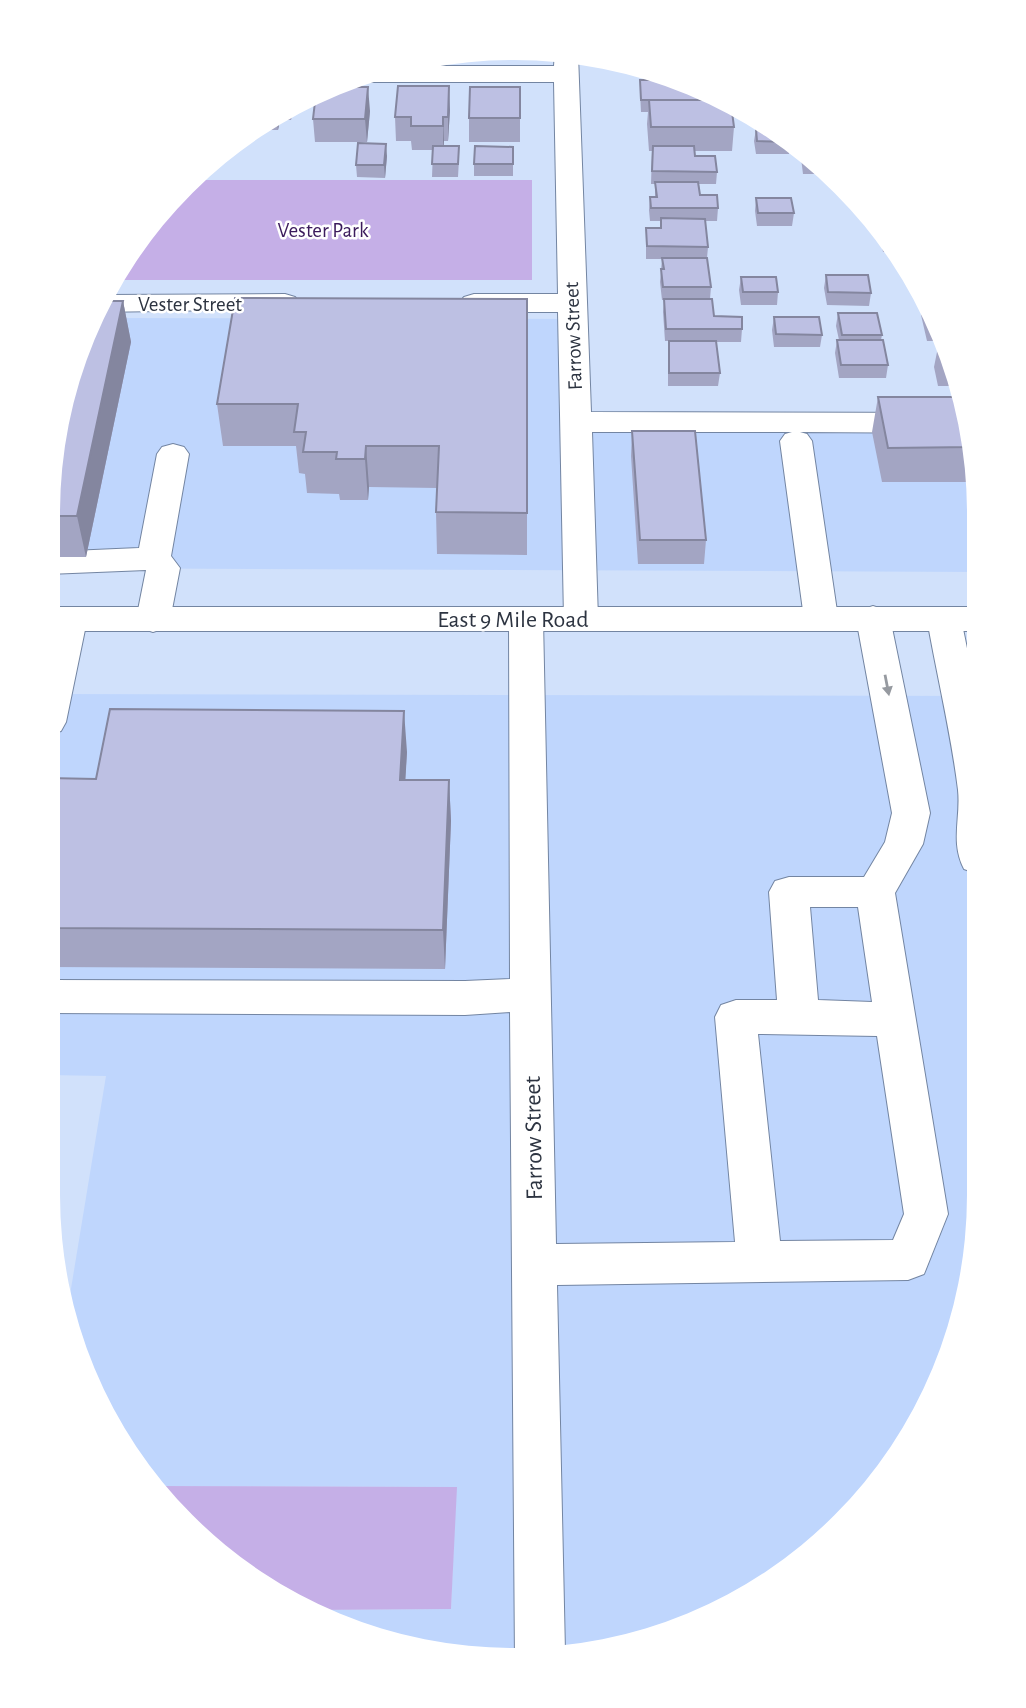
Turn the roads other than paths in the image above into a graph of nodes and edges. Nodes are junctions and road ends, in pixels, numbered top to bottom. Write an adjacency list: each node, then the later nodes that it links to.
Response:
1 (567, 63): 2 (street); 5 (street, Farrow Street)
2 (410, 72)
3 (309, 303): 6 (street, Vester Street)
4 (447, 303): 5 (street)
5 (572, 303): 7 (street, Farrow Street)
6 (110, 304)
7 (576, 422): 8 (street); 16 (street, Farrow Street)
8 (958, 423)
9 (796, 442): 13 (street)
10 (173, 454): 11 (street)
11 (154, 559): 12 (street); 19 (street)
12 (60, 562)
13 (821, 618): 14 (street, East 9 Mile Road); 16 (street, East 9 Mile Road)
14 (873, 618): 17 (street, East 9 Mile Road); 21 (street, one-way to 21)
15 (526, 619): 16 (street, East 9 Mile Road); 19 (street, East 9 Mile Road); 22 (street, Farrow Street)
16 (581, 619)
17 (961, 619): 20 (street)
18 (60, 620): 19 (street, East 9 Mile Road)
19 (153, 620)
20 (967, 695)
21 (875, 892): 24 (street); 25 (street)
22 (531, 994): 23 (street); 27 (street, Farrow Street)
23 (60, 996)
24 (799, 1017): 25 (street); 26 (street)
25 (895, 1019): 26 (street)
26 (759, 1262): 27 (street)
27 (534, 1265): 28 (street, Farrow Street)
28 (540, 1648)

